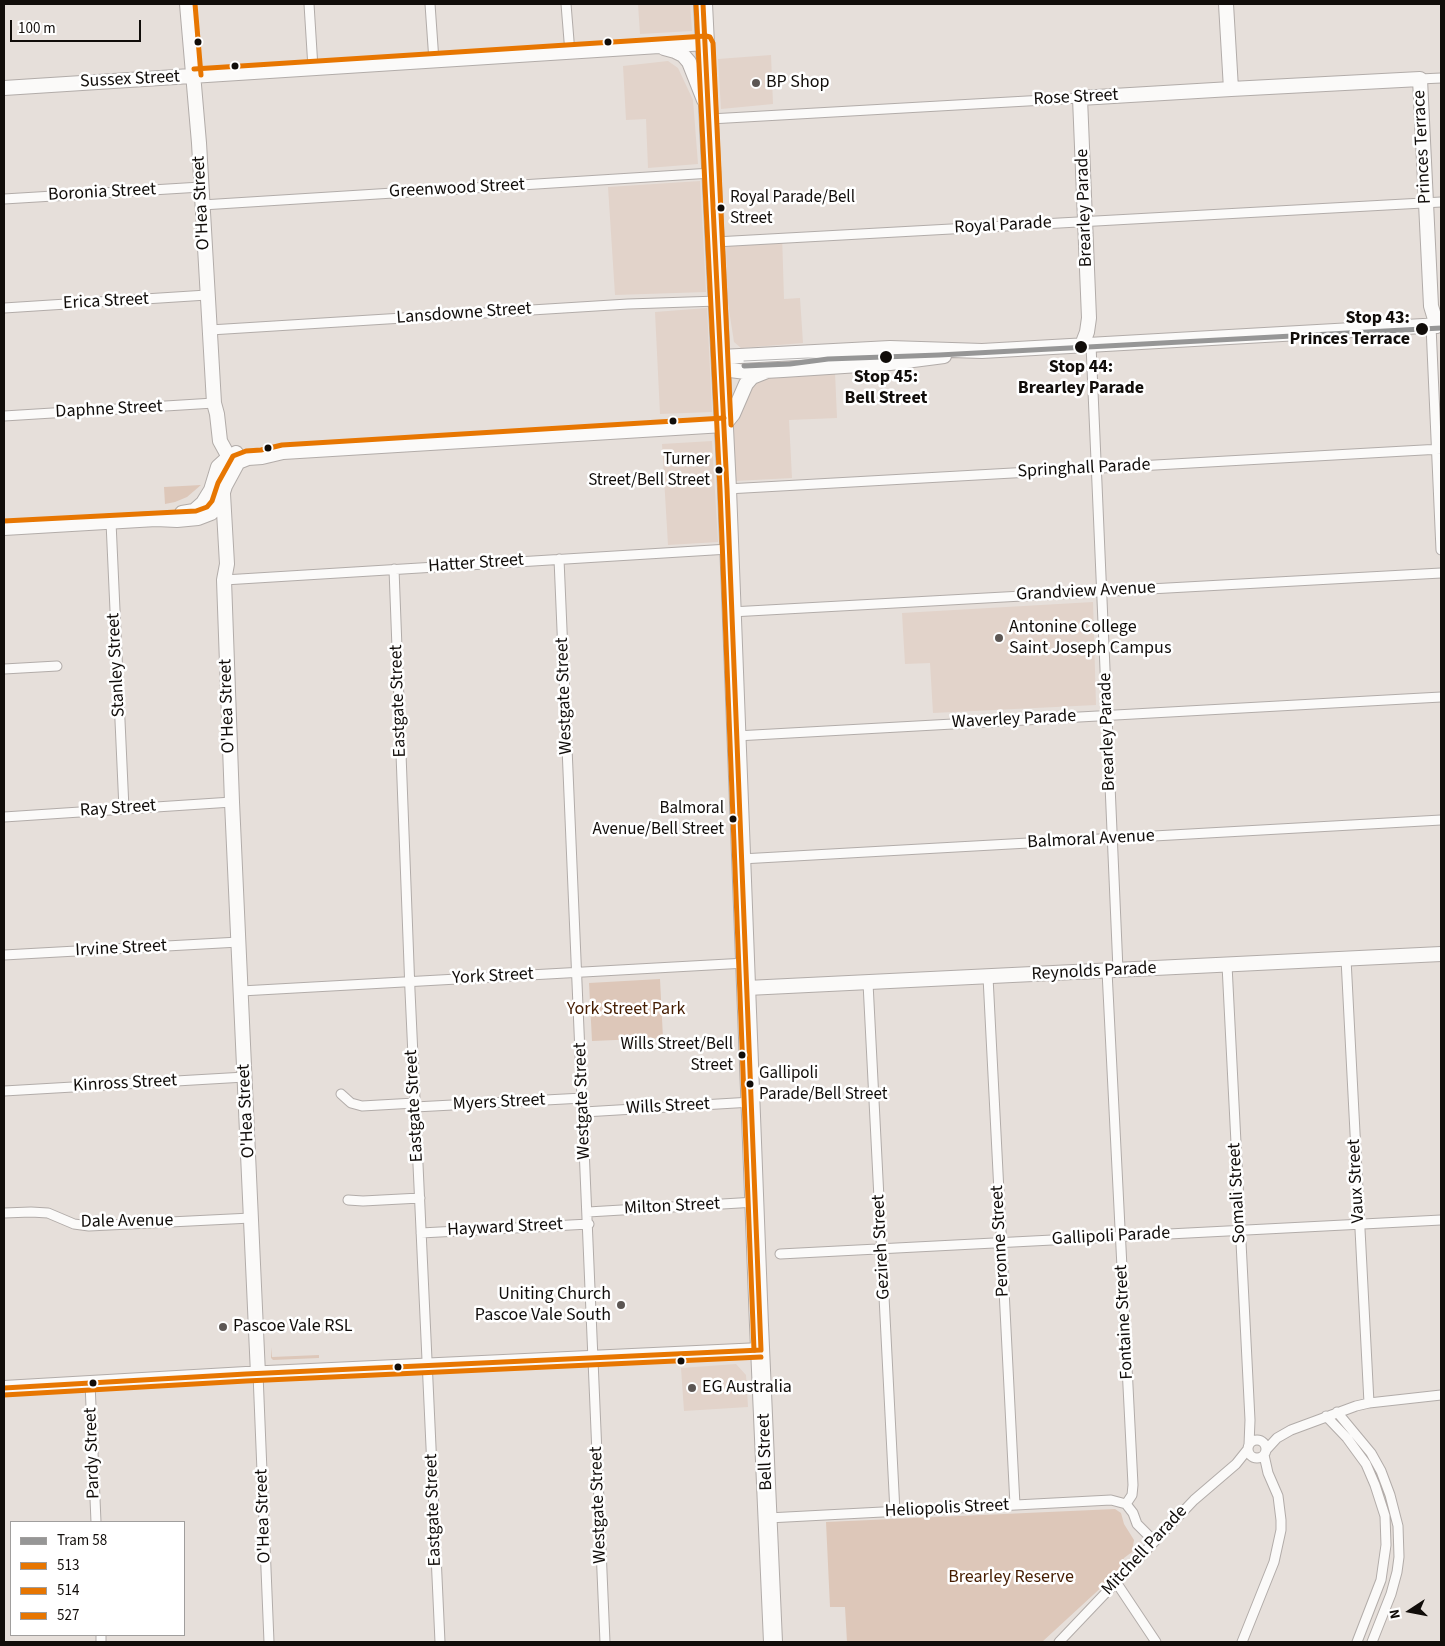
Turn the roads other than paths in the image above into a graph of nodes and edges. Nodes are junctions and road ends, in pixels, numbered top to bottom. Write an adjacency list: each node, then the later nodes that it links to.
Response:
1 (187, 4): 12 (street, O'Hea Street)
2 (309, 4): 11 (street)
3 (430, 4): 10 (street)
4 (566, 4): 9 (street)
5 (703, 4): 7 (highway, Bell Street)
6 (1226, 4): 16 (street)
7 (706, 43): 8 (street, Sussex Street); 18 (highway, Bell Street)
8 (656, 45): 9 (street, Sussex Street); 18 (street)
9 (570, 53): 10 (street, Sussex Street)
10 (434, 61): 11 (street, Sussex Street)
11 (313, 68): 12 (street, Sussex Street)
12 (194, 76): 15 (street, Sussex Street); 20 (street, O'Hea Street)
13 (1441, 78): 14 (street, Rose Street)
14 (1420, 79): 16 (street, Rose Street); 22 (street, Princes Terrace)
15 (4, 88)
16 (1231, 89): 17 (street, Rose Street)
17 (1080, 98): 18 (street, Rose Street); 25 (street, Brearley Parade)
18 (710, 119): 19 (highway, Bell Street)
19 (712, 173): 24 (street, Greenwood Street); 26 (highway, Bell Street)
20 (201, 187): 21 (street, Boronia Street); 24 (street, O'Hea Street)
21 (4, 199)
22 (1426, 202): 23 (street, Royal Parade); 25 (street, Royal Parade); 30 (street, Princes Terrace)
23 (1441, 202)
24 (202, 205): 27 (street, O'Hea Street)
25 (1086, 221): 26 (street, Royal Parade); 32 (street, Brearley Parade)
26 (715, 242): 28 (highway, Bell Street)
27 (207, 295): 29 (street, Erica Street); 31 (street, O'Hea Street)
28 (718, 301): 31 (street, Lansdowne Street); 34 (highway, Bell Street)
29 (4, 308)
30 (1434, 326): 32 (street); 39 (street, Princes Terrace)
31 (210, 330): 36 (street, O'Hea Street)
32 (1091, 345): 33 (street); 42 (street, Brearley Parade)
33 (982, 351): 34 (street); 35 (street)
34 (721, 363): 35 (street); 38 (highway, Bell Street)
35 (767, 371): 38 (street)
36 (214, 404): 37 (street, Daphne Street); 41 (street, O'Hea Street); 43 (street, O'Hea Street)
37 (4, 416)
38 (724, 425): 40 (street); 45 (highway, Bell Street)
39 (1439, 449): 42 (street, Springhall Parade); 52 (street, Princes Terrace)
40 (283, 452): 41 (street); 44 (street)
41 (229, 457): 43 (street); 44 (street, O'Hea Street)
42 (1096, 468): 45 (street, Springhall Parade); 57 (street, Brearley Parade)
43 (216, 474): 46 (street)
44 (231, 474): 46 (street)
45 (727, 489): 51 (highway, Bell Street)
46 (217, 492): 47 (street, O'Hea Street); 48 (street); 56 (street, O'Hea Street)
47 (211, 513): 48 (street); 56 (street, O'Hea Street)
48 (156, 519): 49 (street)
49 (111, 522): 50 (street); 65 (street, Stanley Street)
50 (4, 528)
51 (729, 549): 53 (street, Hatter Street); 58 (highway, Bell Street)
52 (1441, 550)
53 (559, 559): 54 (street, Hatter Street); 77 (street, Westgate Street)
54 (394, 569): 56 (street, Hatter Street); 79 (street, Eastgate Street)
55 (1441, 573): 57 (street, Grandview Avenue)
56 (224, 580): 64 (street, O'Hea Street)
57 (1102, 591): 58 (street, Grandview Avenue); 62 (street, Brearley Parade)
58 (731, 612): 63 (highway, Bell Street)
59 (57, 666): 60 (street)
60 (4, 669)
61 (1441, 696): 62 (street, Waverley Parade)
62 (1107, 715): 63 (street, Waverley Parade); 68 (street, Brearley Parade)
63 (736, 736): 69 (highway, Bell Street)
64 (232, 802): 65 (street, Ray Street); 70 (street, O'Hea Street)
65 (124, 809): 66 (street, Ray Street)
66 (4, 817)
67 (1441, 820): 68 (street, Balmoral Avenue)
68 (1112, 839): 69 (street, Balmoral Avenue); 76 (street, Brearley Parade)
69 (741, 859): 74 (highway, Bell Street)
70 (239, 942): 72 (street, Irvine Street); 82 (street, O'Hea Street)
71 (1441, 954): 73 (street, Reynolds Parade)
72 (4, 955)
73 (1346, 959): 75 (street, Reynolds Parade); 98 (street, Vaux Street)
74 (746, 963): 77 (street, York Street); 81 (highway, Bell Street)
75 (1227, 965): 76 (street, Reynolds Parade); 99 (street, Somali Street)
76 (1113, 971): 78 (street, Reynolds Parade); 101 (street, Fontaine Street)
77 (577, 973): 79 (street, York Street); 86 (street, Westgate Street)
78 (988, 977): 80 (street, Reynolds Parade); 102 (street, Peronne Street)
79 (410, 982): 82 (street, York Street); 88 (street, Eastgate Street)
80 (868, 983): 81 (street, Reynolds Parade); 103 (street, Gezireh Street)
81 (747, 988): 87 (highway, Bell Street)
82 (241, 990): 83 (street, O'Hea Street)
83 (245, 1077): 84 (street, Kinross Street); 95 (street, O'Hea Street)
84 (4, 1091)
85 (341, 1094): 88 (street, Myers Street)
86 (583, 1098): 88 (street, Myers Street); 89 (street, Westgate Street)
87 (752, 1102): 89 (street, Wills Street); 92 (highway, Bell Street)
88 (415, 1105): 90 (street, Eastgate Street)
89 (584, 1112): 93 (street, Westgate Street)
90 (420, 1198): 91 (street); 100 (street, Eastgate Street)
91 (348, 1200)
92 (756, 1202): 93 (street, Milton Street); 105 (highway, Bell Street)
93 (588, 1212): 97 (street, Westgate Street)
94 (4, 1213): 95 (street, Dale Avenue)
95 (252, 1218): 108 (street, O'Hea Street)
96 (1441, 1220): 98 (street, Gallipoli Parade)
97 (588, 1224): 100 (street, Hayward Street); 106 (street, Westgate Street)
98 (1360, 1224): 99 (street, Gallipoli Parade); 112 (street, Vaux Street)
99 (1240, 1231): 101 (street, Gallipoli Parade); 115 (street, Somali Street)
100 (421, 1233): 107 (street, Eastgate Street)
101 (1121, 1237): 102 (street, Gallipoli Parade); 119 (street, Fontaine Street)
102 (1002, 1243): 103 (street, Gallipoli Parade); 120 (street, Peronne Street)
103 (882, 1249): 104 (street, Gallipoli Parade); 121 (street, Gezireh Street)
104 (780, 1254)
105 (761, 1350): 106 (street); 122 (highway, Bell Street)
106 (593, 1358): 107 (street); 128 (street, Westgate Street)
107 (428, 1366): 108 (street); 127 (street, Eastgate Street)
108 (258, 1374): 109 (street); 126 (street, O'Hea Street)
109 (90, 1383): 110 (street); 123 (street, Pardy Street)
110 (4, 1388)
111 (1441, 1395): 112 (street, Mitchell Parade)
112 (1369, 1403): 113 (street, Mitchell Parade)
113 (1337, 1412): 114 (street, Mitchell Parade); 134 (street)
114 (1326, 1416): 116 (street, Mitchell Parade); 133 (street)
115 (1250, 1420): 117 (street, Somali Street); 118 (street, Somali Street)
116 (1278, 1438): 117 (street, Mitchell Parade); 118 (street, Mitchell Parade)
117 (1259, 1440): 118 (street, Mitchell Parade)
118 (1256, 1452): 124 (street, Mitchell Parade); 132 (street, Somali Street)
119 (1126, 1504): 120 (street, Heliopolis Street); 124 (street)
120 (1015, 1505): 121 (street, Heliopolis Street)
121 (895, 1512): 122 (street, Heliopolis Street)
122 (768, 1518): 129 (highway, Bell Street)
123 (96, 1521)
124 (1154, 1541): 125 (street, Mitchell Parade)
125 (1116, 1582): 130 (street, Mitchell Parade); 131 (street)
126 (269, 1642)
127 (440, 1642)
128 (605, 1642)
129 (773, 1642)
130 (1059, 1642)
131 (1156, 1642)
132 (1242, 1642)
133 (1357, 1642)
134 (1372, 1642)

